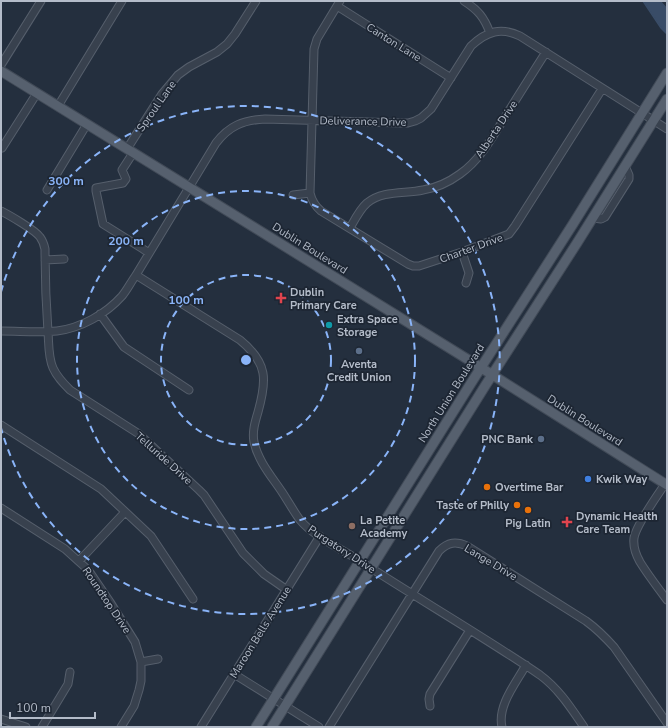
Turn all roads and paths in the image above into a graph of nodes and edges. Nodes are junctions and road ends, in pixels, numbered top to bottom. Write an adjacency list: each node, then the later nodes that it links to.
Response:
1 (41, 1): 8 (street)
2 (122, 1): 15 (street)
3 (256, 1): 22 (street, Sproul Lane)
4 (464, 1): 6 (street)
5 (338, 3): 11 (street, Canton Lane); 17 (street)
6 (490, 33): 7 (street); 11 (street, Deliverance Drive)
7 (546, 52): 12 (street); 28 (street, Alberta Drive)
8 (1, 65)
9 (1, 71): 13 (main road, Dublin Boulevard)
10 (667, 73): 16 (main road, North Union Boulevard)
11 (451, 78): 17 (street, Deliverance Drive)
12 (602, 88): 16 (street); 29 (street, Charter Drive)
13 (37, 93): 15 (main road, Dublin Boulevard); 21 (street)
14 (667, 99): 18 (main road)
15 (58, 106): 19 (main road, Dublin Boulevard)
16 (642, 114): 18 (street); 38 (main road, North Union Boulevard)
17 (312, 120): 23 (street, Deliverance Drive); 25 (street)
18 (653, 121): 20 (street); 39 (main road)
19 (86, 124): 22 (main road, Dublin Boulevard); 24 (street)
20 (667, 129)
21 (2, 148)
22 (130, 151): 23 (main road, Dublin Boulevard); 30 (street, Sproul Lane)
23 (189, 188): 30 (street, Deliverance Drive); 38 (main road, Dublin Boulevard)
24 (47, 190)
25 (310, 193): 26 (street); 28 (street, Charter Drive)
26 (293, 195)
27 (1, 211): 32 (street, Telluride Drive)
28 (350, 228): 29 (street, Charter Drive)
29 (462, 252): 34 (street)
30 (149, 253): 33 (street, Deliverance Drive)
31 (64, 259): 32 (street)
32 (45, 260): 37 (street, Telluride Drive)
33 (136, 276): 35 (street, Deliverance Drive); 45 (street, Purgatory Drive)
34 (466, 283)
35 (100, 314): 37 (street, Deliverance Drive); 40 (street)
36 (1, 331): 37 (street, Deliverance Drive)
37 (48, 331): 49 (street, Telluride Drive)
38 (481, 368): 39 (main road, Dublin Boulevard); 47 (main road, North Union Boulevard)
39 (492, 375): 42 (main road, Dublin Boulevard); 48 (main road)
40 (189, 390)
41 (1, 425): 44 (street)
42 (666, 485): 52 (street)
43 (1, 508): 46 (street, Roundtop Drive)
44 (125, 512): 46 (street); 51 (street)
45 (320, 536): 47 (street, Purgatory Drive); 49 (street, Maroon Bells Avenue)
46 (79, 561): 55 (street, Roundtop Drive)
47 (360, 561): 48 (street, Purgatory Drive); 59 (main road, North Union Boulevard)
48 (371, 568): 50 (street, Purgatory Drive); 60 (main road)
49 (287, 590): 58 (street, Maroon Bells Avenue)
50 (412, 593): 53 (street, Purgatory Drive); 63 (street, Lange Drive); 71 (street, Lange Drive)
51 (193, 599)
52 (667, 600)
53 (470, 630): 56 (street, Purgatory Drive); 61 (street)
54 (158, 659): 55 (street)
55 (141, 662): 66 (street, Roundtop Drive)
56 (526, 665): 72 (street); 73 (street, Purgatory Drive)
57 (70, 672): 65 (street)
58 (234, 674): 59 (street); 67 (street, Maroon Bells Avenue)
59 (274, 700): 60 (street); 68 (main road, North Union Boulevard)
60 (285, 706): 69 (main road); 70 (street)
61 (430, 706)
62 (1, 719): 64 (street)
63 (667, 723)
64 (26, 727)
65 (42, 727)
66 (121, 727)
67 (201, 727)
68 (256, 727)
69 (272, 727)
70 (319, 727)
71 (329, 727)
72 (502, 727)
73 (584, 727)

